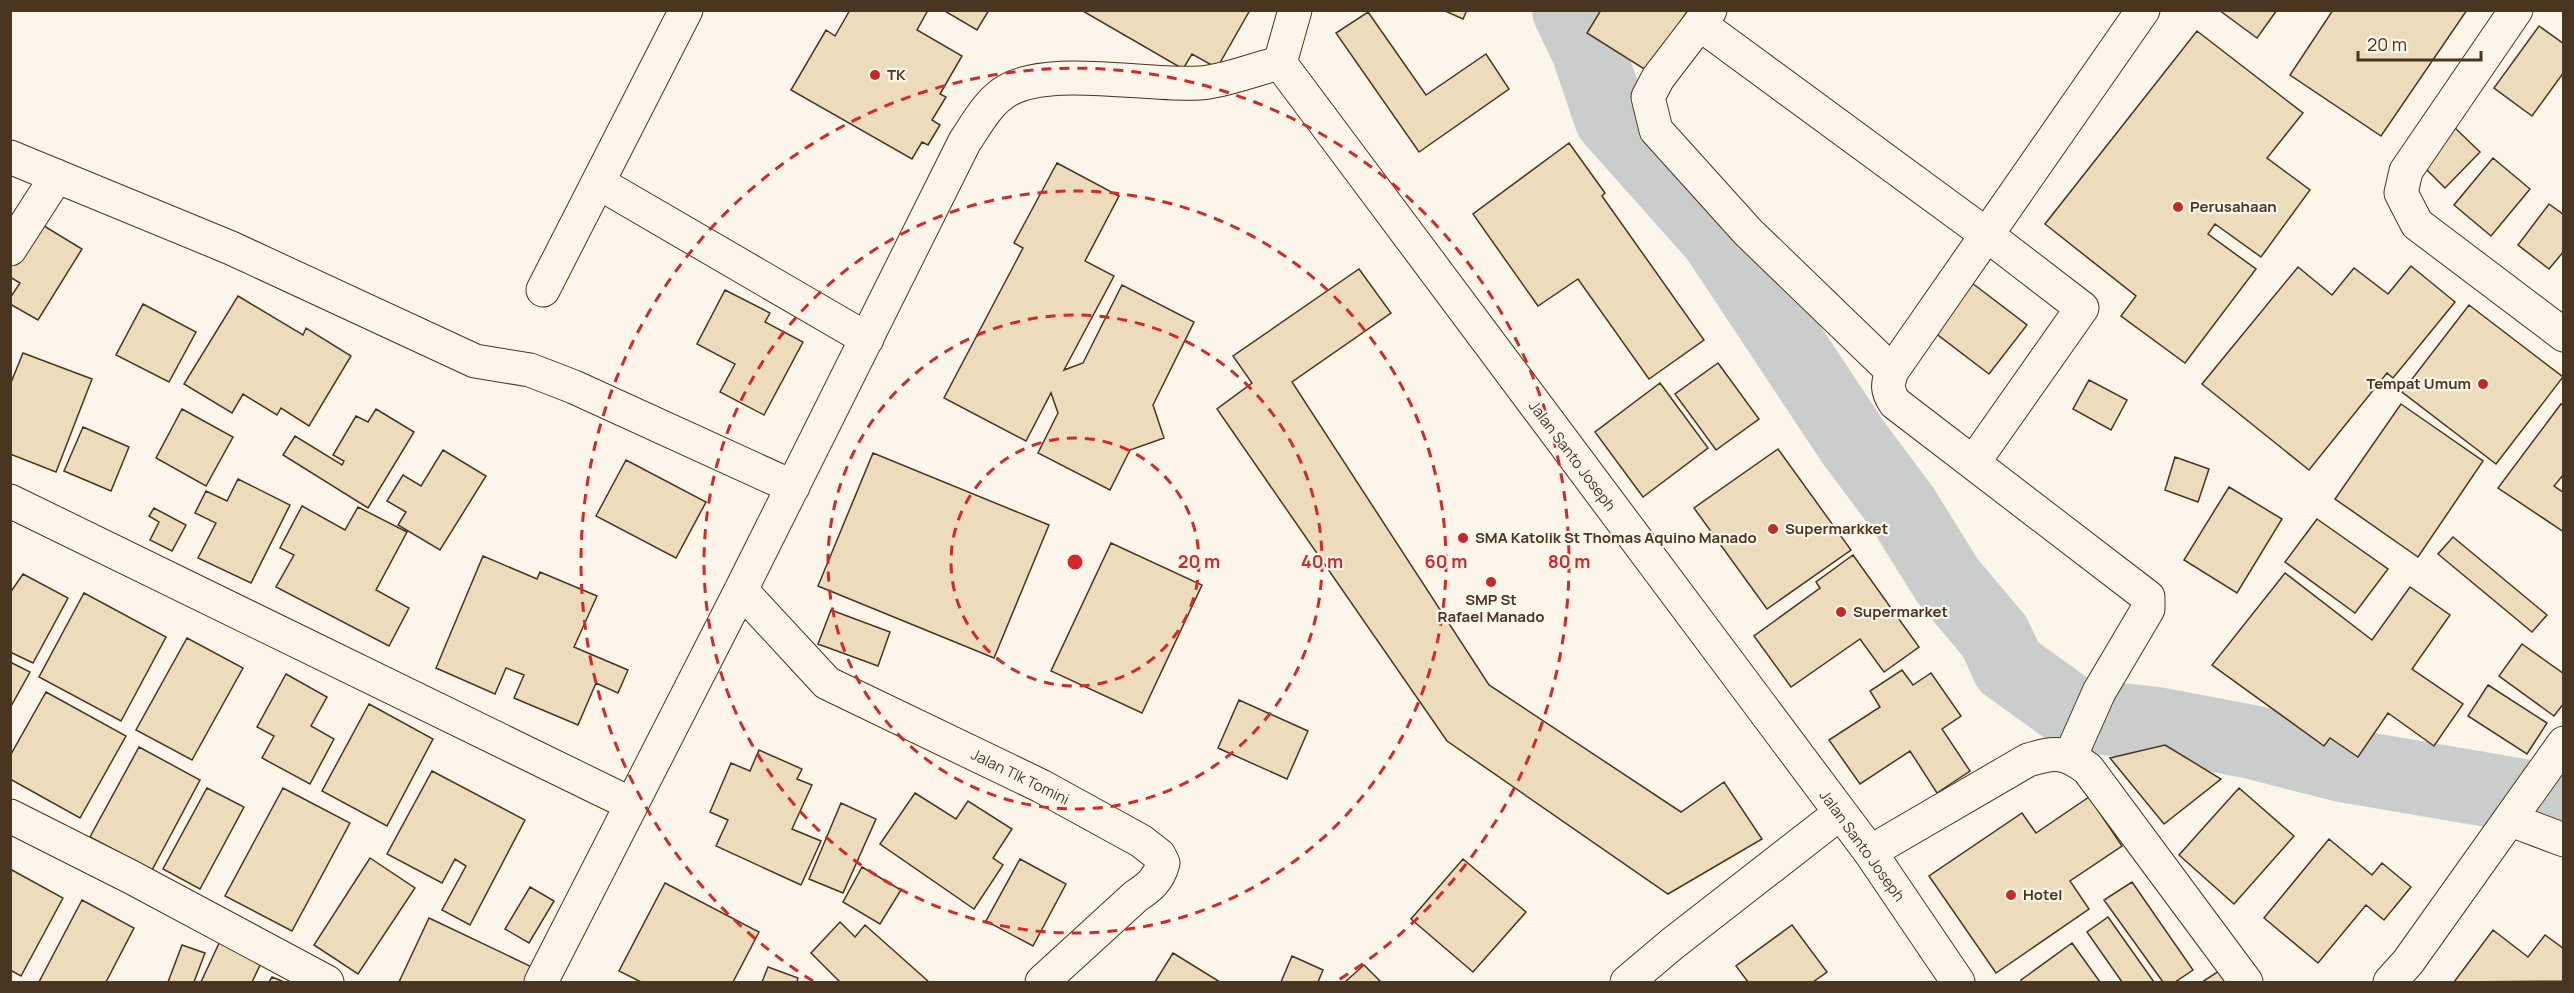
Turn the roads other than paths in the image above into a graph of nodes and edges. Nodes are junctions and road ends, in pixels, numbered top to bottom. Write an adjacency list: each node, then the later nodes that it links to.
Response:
1 (686, 10): 9 (street)
2 (1295, 10): 6 (street)
3 (2143, 10): 10 (street)
4 (2516, 10): 13 (street)
5 (1705, 18): 10 (street); 15 (street)
6 (1280, 63): 14 (street); 23 (street, Jalan Santo Joseph)
7 (10, 157): 8 (street)
8 (57, 176): 11 (street); 17 (street)
9 (599, 183): 12 (street); 14 (street)
10 (1987, 235): 15 (street); 16 (street)
11 (10, 249)
12 (543, 290)
13 (2564, 335)
14 (867, 339): 17 (street)
15 (1892, 371): 16 (street)
16 (1973, 463): 21 (street)
17 (793, 487): 19 (street)
18 (10, 501): 22 (street)
19 (741, 590): 22 (street); 30 (street, Jalan Tlk Tomini)
20 (2564, 743): 25 (street)
21 (2072, 751): 27 (street); 33 (street)
22 (631, 804): 29 (street)
23 (1839, 814): 27 (street, Jalan Santo Joseph); 31 (street)
24 (10, 816): 28 (street)
25 (2513, 817): 26 (street); 34 (street)
26 (2564, 840)
27 (1870, 852): 32 (street, Jalan Santo Joseph)
28 (327, 982)
29 (541, 982)
30 (1042, 982)
31 (1627, 982)
32 (1958, 982)
33 (2246, 982)
34 (2390, 982)

